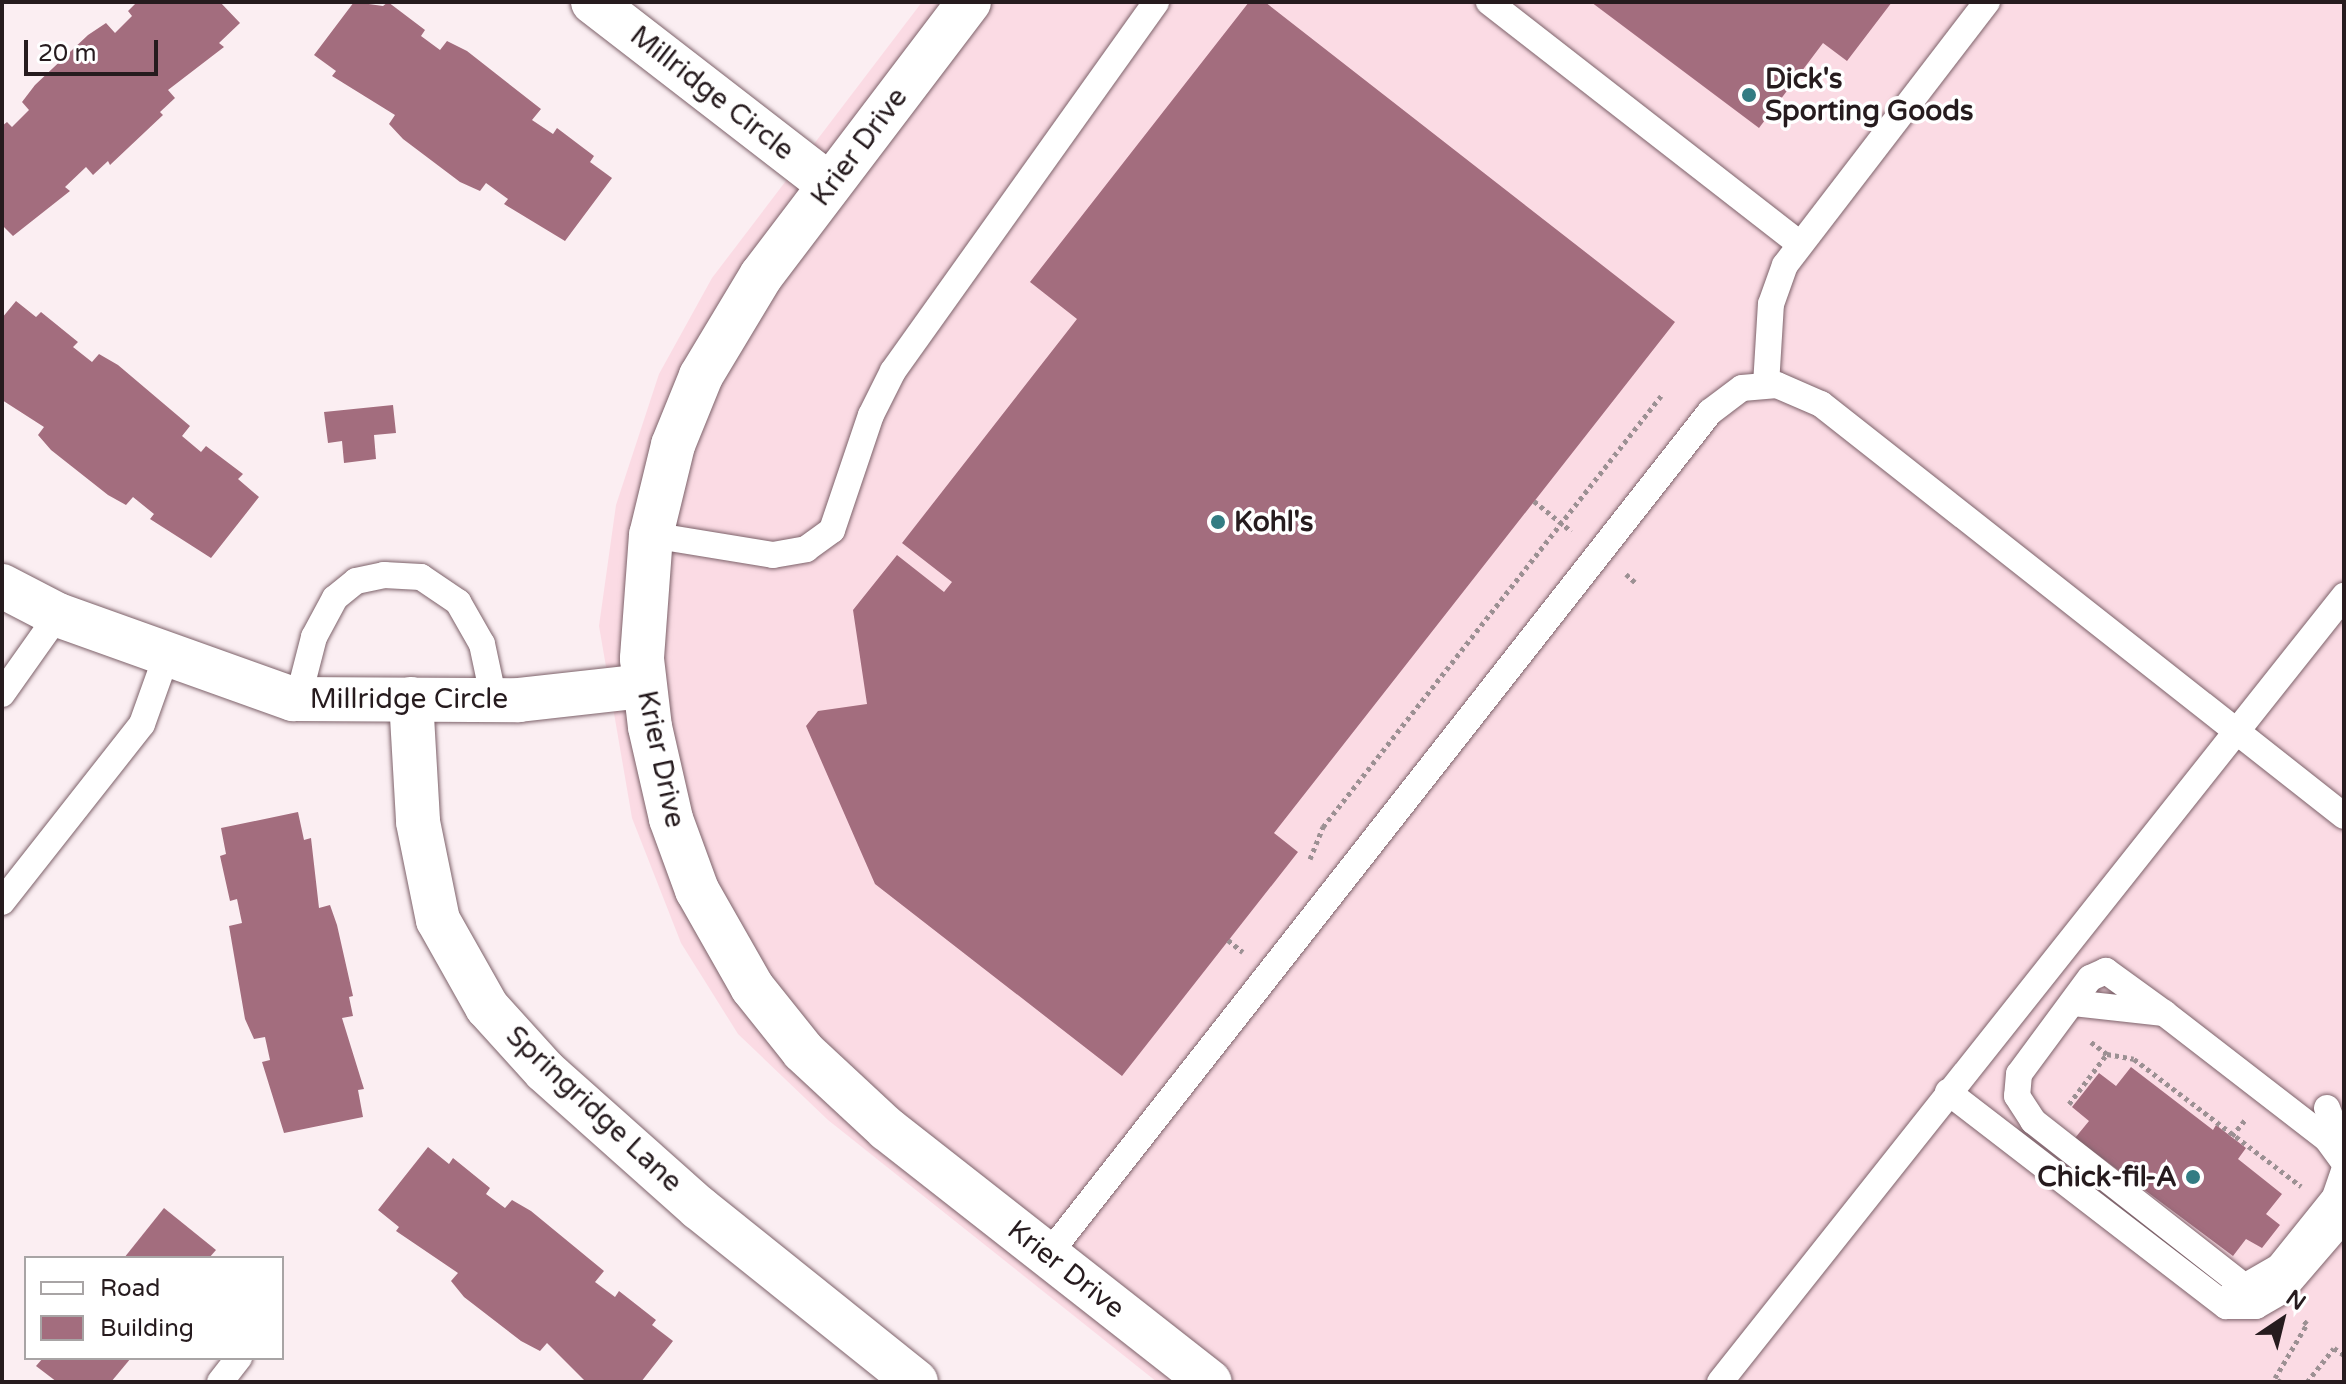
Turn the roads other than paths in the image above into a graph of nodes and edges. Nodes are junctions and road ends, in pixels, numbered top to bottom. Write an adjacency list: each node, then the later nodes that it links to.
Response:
1 (593, 2): 6 (street, Millridge Circle)
2 (969, 2): 6 (street, Krier Drive)
3 (1156, 2): 9 (lane)
4 (1489, 2): 7 (lane)
5 (1987, 2): 7 (lane)
6 (830, 185): 9 (street, Krier Drive)
7 (1800, 244): 8 (lane)
8 (1766, 385): 19 (lane); 28 (lane)
9 (651, 535): 14 (street, Krier Drive)
10 (2, 586): 12 (street, Millridge Circle)
11 (2344, 596): 19 (lane)
12 (58, 615): 13 (street, Millridge Circle); 15 (lane)
13 (167, 654): 16 (street, Millridge Circle); 21 (lane)
14 (644, 686): 18 (street, Millridge Circle); 28 (street, Krier Drive)
15 (2, 694)
16 (298, 699): 17 (street, Millridge Circle); 18 (lane)
17 (411, 699): 18 (street, Millridge Circle); 33 (street, Springridge Lane)
18 (494, 700)
19 (2234, 728): 20 (lane); 22 (lane)
20 (2344, 816)
21 (2, 902)
22 (1948, 1092): 30 (lane); 35 (lane)
23 (2335, 1110): 24 (lane)
24 (2344, 1155)
25 (2344, 1162): 29 (lane)
26 (2344, 1171): 29 (lane)
27 (2344, 1219): 30 (lane)
28 (1048, 1255): 34 (street, Krier Drive)
29 (2247, 1289): 30 (lane)
30 (2218, 1301)
31 (237, 1360): 32 (lane)
32 (220, 1382)
33 (916, 1382)
34 (1210, 1382)
35 (1720, 1382)

